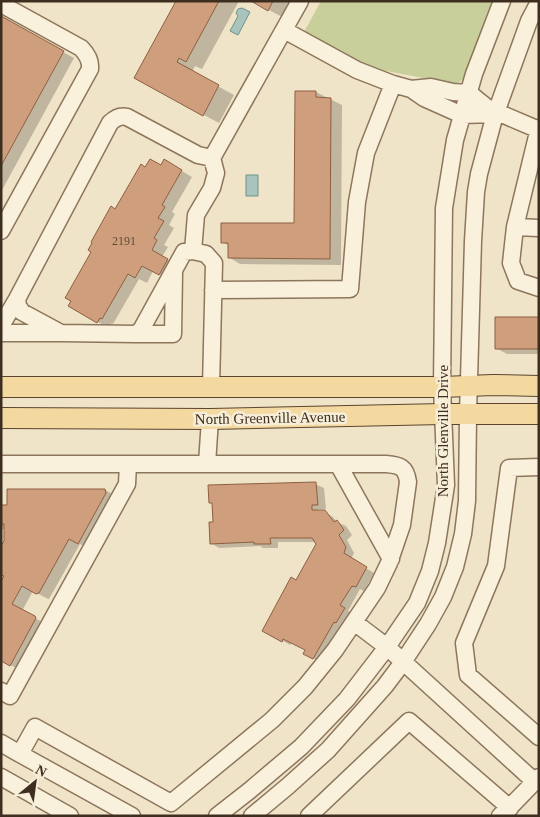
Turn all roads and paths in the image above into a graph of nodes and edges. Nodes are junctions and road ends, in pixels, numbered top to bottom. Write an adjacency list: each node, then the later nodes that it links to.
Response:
1 (300, 1): 5 (street)
2 (502, 1): 8 (street, North Glenville Drive)
3 (539, 2): 9 (street, North Glenville Drive)
4 (1, 4): 15 (street)
5 (284, 30): 6 (street); 12 (street)
6 (393, 84): 7 (street); 19 (street)
7 (411, 89): 8 (street); 10 (street)
8 (469, 93): 9 (street); 10 (street, North Glenville Drive)
9 (495, 114): 10 (street); 11 (street); 25 (street, North Glenville Drive)
10 (462, 115): 29 (street, North Glenville Drive)
11 (538, 129): 13 (street)
12 (212, 158): 16 (street); 20 (street)
13 (515, 227): 14 (street); 18 (street)
14 (539, 228)
15 (1, 231)
16 (193, 251): 17 (street); 19 (street)
17 (174, 271): 24 (street); 24 (street)
18 (539, 288)
19 (213, 290): 28 (street)
20 (17, 299): 21 (street); 23 (street)
21 (1, 326)
22 (1, 333): 23 (street)
23 (61, 333): 24 (street)
24 (136, 334)
25 (470, 386): 26 (main road, North Greenville Avenue); 29 (main road, North Greenville Avenue); 31 (street, North Glenville Drive)
26 (539, 386)
27 (1, 387): 28 (main road, North Greenville Avenue)
28 (211, 387): 29 (main road, North Greenville Avenue); 34 (main road)
29 (442, 387): 30 (street, North Glenville Drive)
30 (443, 414): 31 (main road, North Greenville Avenue); 34 (main road, North Greenville Avenue); 42 (street, North Glenville Drive)
31 (468, 414): 32 (main road, North Greenville Avenue); 43 (street, North Glenville Drive)
32 (539, 414)
33 (1, 418): 34 (main road, North Greenville Avenue)
34 (210, 419): 37 (street)
35 (1, 464): 36 (street)
36 (128, 464): 37 (street); 44 (street)
37 (207, 464): 38 (street)
38 (338, 464): 40 (street); 40 (street)
39 (539, 467): 45 (street)
40 (391, 560): 41 (street)
41 (354, 622): 42 (street); 47 (street)
42 (387, 647): 43 (street); 53 (street, North Glenville Drive)
43 (403, 662): 49 (street); 54 (street, North Glenville Drive)
44 (1, 691)
45 (539, 737)
46 (2, 746): 47 (street)
47 (20, 754): 52 (street)
48 (1, 778): 51 (street)
49 (537, 779): 50 (street)
50 (505, 812): 55 (street)
51 (70, 816)
52 (132, 816)
53 (217, 816)
54 (252, 816)
55 (308, 816)

